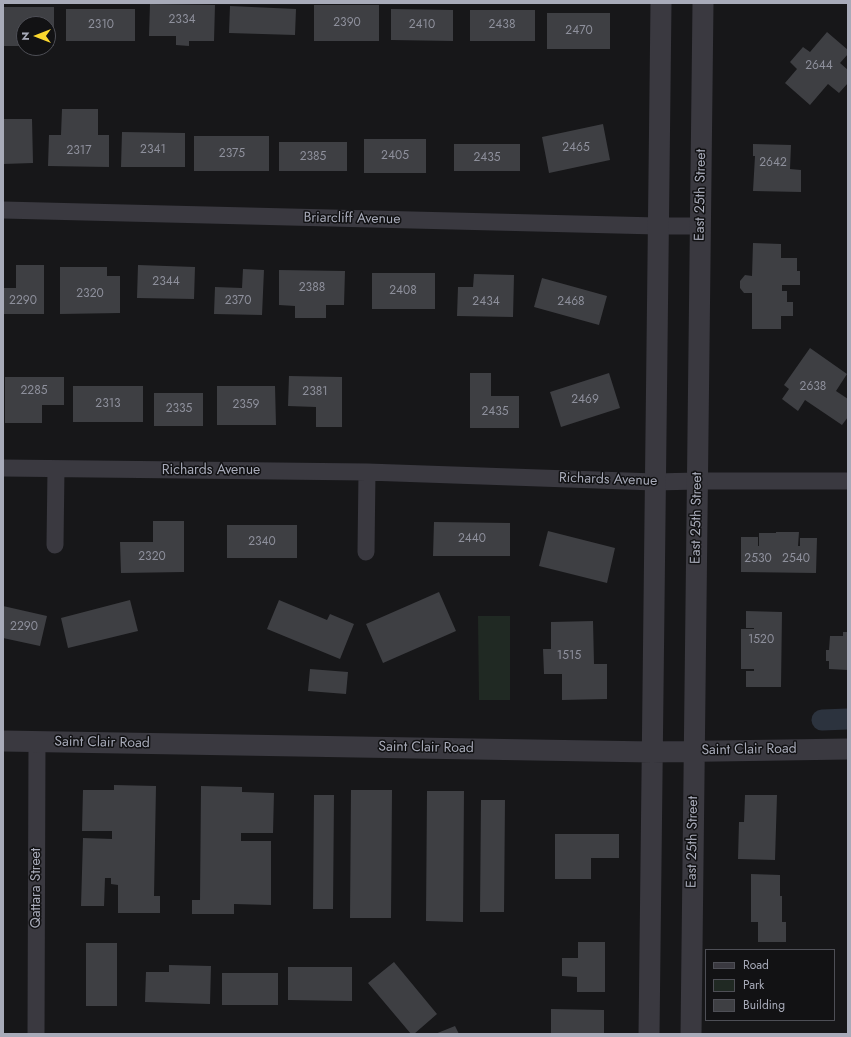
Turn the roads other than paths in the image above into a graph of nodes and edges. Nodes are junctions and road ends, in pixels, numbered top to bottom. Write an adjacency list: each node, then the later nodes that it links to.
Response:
1 (661, 3): 4 (street)
2 (703, 3): 5 (street, East 25th Street)
3 (3, 210): 4 (street, Briarcliff Avenue)
4 (658, 226): 5 (street, Briarcliff Avenue); 11 (street)
5 (700, 226): 9 (street, East 25th Street)
6 (3, 468): 7 (street, Richards Avenue)
7 (56, 469): 8 (street, Richards Avenue); 12 (street)
8 (367, 472): 11 (street, Richards Avenue); 13 (street)
9 (697, 480): 10 (street, Richards Avenue); 11 (street, Richards Avenue); 17 (street, East 25th Street)
10 (848, 481)
11 (656, 482): 18 (street)
12 (55, 545)
13 (366, 552)
14 (3, 742): 15 (street, Saint Clair Road)
15 (37, 742): 18 (street, Saint Clair Road); 19 (street, Qattara Street)
16 (848, 749): 17 (street, Saint Clair Road)
17 (694, 751): 18 (street, Saint Clair Road); 21 (street, East 25th Street)
18 (652, 752): 20 (street)
19 (36, 1034)
20 (649, 1034)
21 (691, 1034)

